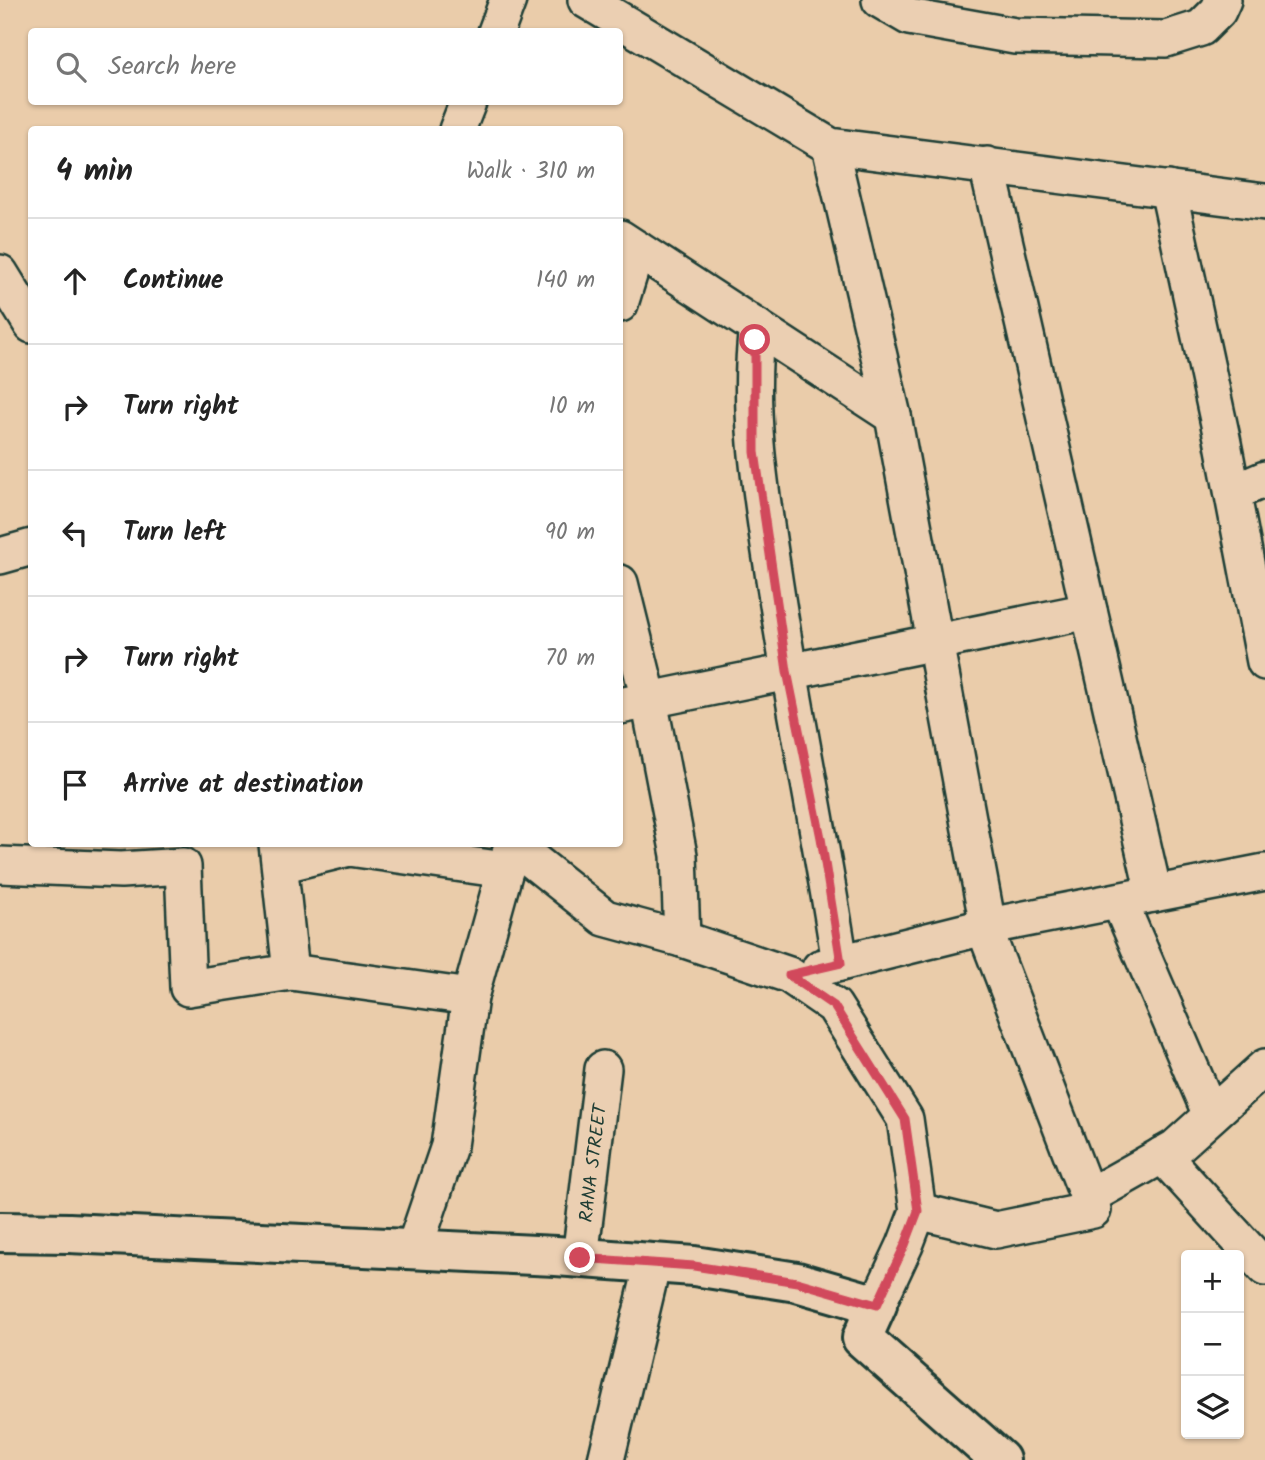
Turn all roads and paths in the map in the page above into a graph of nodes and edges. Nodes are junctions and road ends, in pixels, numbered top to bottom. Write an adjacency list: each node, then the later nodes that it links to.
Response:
1 (508, 0): 5 (street)
2 (586, 0): 8 (street)
3 (880, 0): 4 (street)
4 (1223, 0)
5 (498, 28)
6 (467, 105): 7 (street)
7 (459, 126)
8 (830, 146): 9 (street); 17 (street)
9 (987, 165): 10 (street); 23 (street)
10 (1168, 189): 11 (street); 19 (street)
11 (1265, 202)
12 (628, 244): 14 (street); 16 (street)
13 (0, 273): 15 (street)
14 (623, 282)
15 (28, 318)
16 (757, 327): 17 (street); 26 (street)
17 (893, 416): 24 (street)
18 (1265, 479): 19 (street)
19 (1233, 493): 25 (street)
20 (28, 548): 21 (street)
21 (0, 556)
22 (623, 609): 27 (street)
23 (1088, 611): 24 (street); 32 (street)
24 (935, 640): 26 (street); 34 (street)
25 (1265, 662)
26 (787, 671): 27 (street); 36 (street)
27 (634, 703): 35 (street)
28 (510, 853): 29 (street); 35 (street); 39 (street)
29 (278, 854): 37 (street)
30 (0, 865): 37 (street)
31 (1265, 872): 32 (street)
32 (1154, 894): 33 (street)
33 (1119, 901): 34 (street); 42 (street)
34 (986, 927): 36 (street); 44 (street)
35 (682, 939): 38 (street)
36 (841, 963): 38 (street)
37 (291, 972): 39 (street)
38 (789, 975): 45 (street)
39 (471, 997): 47 (street)
40 (1265, 1066): 42 (street)
41 (603, 1069): 48 (street, RANA STREET)
42 (1211, 1115): 43 (street)
43 (1162, 1155): 44 (street); 50 (street)
44 (1088, 1198): 45 (street)
45 (918, 1211): 51 (street)
46 (0, 1232): 47 (street)
47 (414, 1250): 48 (street)
48 (580, 1258): 49 (street)
49 (653, 1263): 51 (street); 52 (street)
50 (1265, 1268)
51 (877, 1305): 53 (street)
52 (606, 1460)
53 (1000, 1460)

